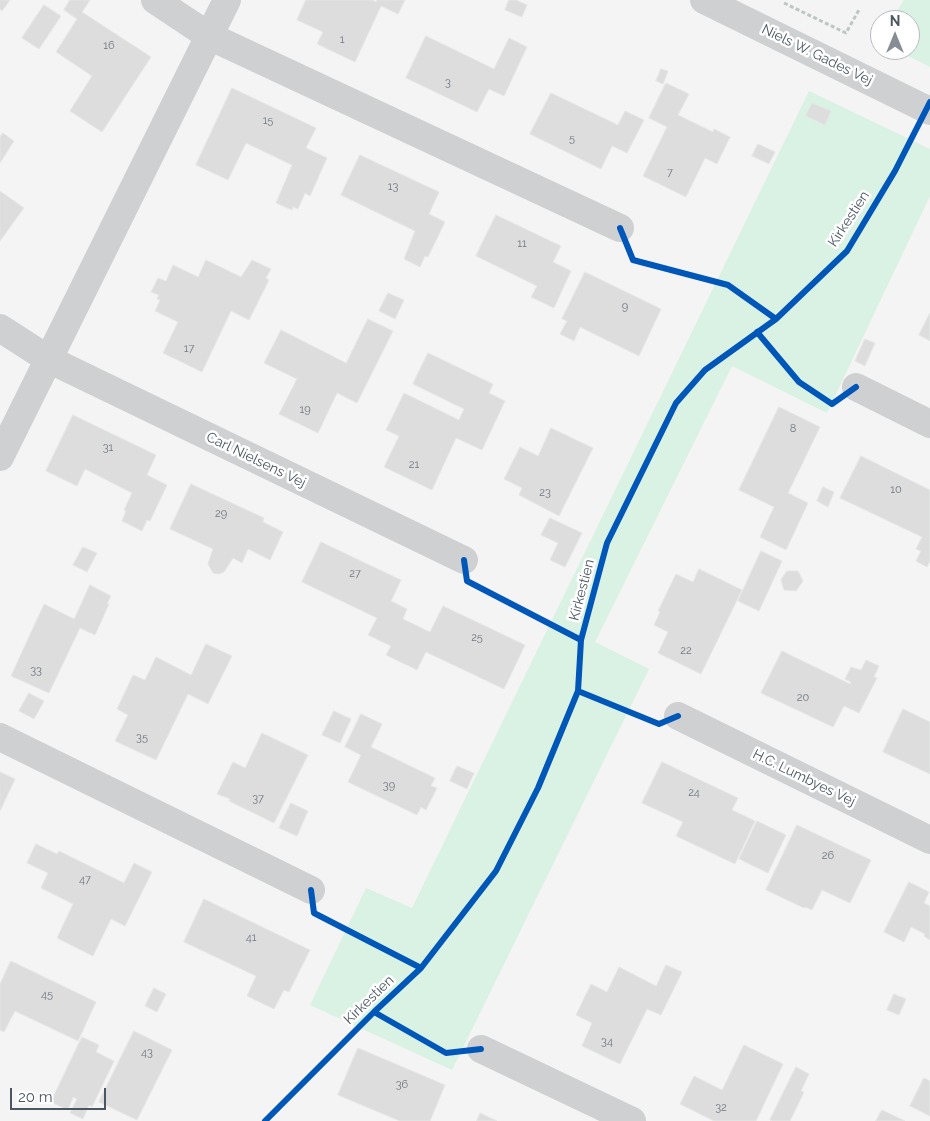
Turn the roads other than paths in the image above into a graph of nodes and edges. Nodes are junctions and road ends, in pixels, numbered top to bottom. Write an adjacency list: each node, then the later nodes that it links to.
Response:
1 (156, 0): 4 (street)
2 (227, 0): 4 (street)
3 (704, 0): 5 (street, Niels W. Gades Vej)
4 (209, 36): 6 (street); 8 (street)
5 (930, 111)
6 (620, 228)
7 (0, 328): 8 (street, Carl Nielsens Vej)
8 (48, 359): 11 (street); 12 (street, Carl Nielsens Vej)
9 (856, 386): 10 (street)
10 (930, 424)
11 (0, 457)
12 (464, 560)
13 (678, 716): 15 (street, H.C. Lumbyes Vej)
14 (0, 737): 16 (street)
15 (930, 840)
16 (311, 890)
17 (481, 1049): 18 (street)
18 (632, 1121)

